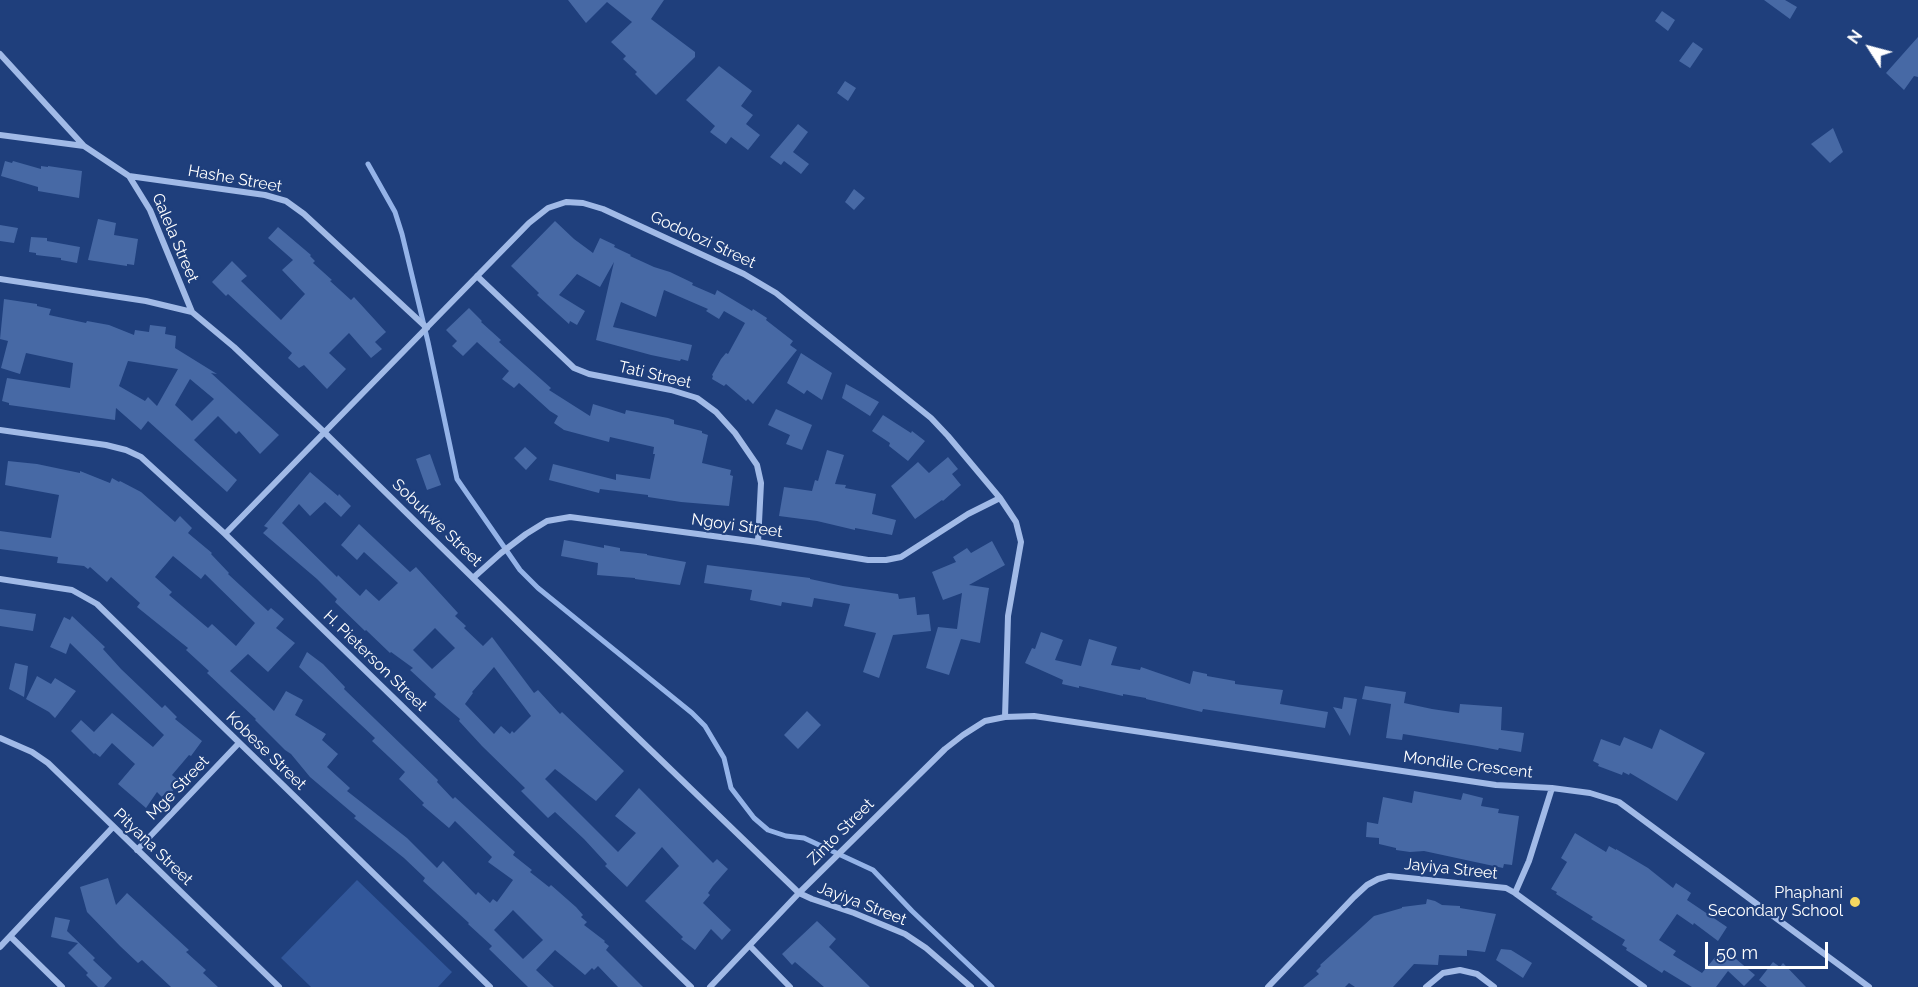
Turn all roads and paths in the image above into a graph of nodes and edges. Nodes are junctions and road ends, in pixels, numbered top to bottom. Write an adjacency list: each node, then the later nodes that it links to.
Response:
1 (0, 54): 3 (street)
2 (0, 135): 3 (street, Hashe Street)
3 (84, 146): 4 (street, Hashe Street)
4 (129, 176): 7 (street, Galela Street); 8 (street, Hashe Street)
5 (477, 276): 8 (street, Godolozi Street); 11 (street, Godolozi Street); 13 (street, Tati Street)
6 (0, 279): 7 (street, Sobukwe Street)
7 (192, 312): 10 (street, Sobukwe Street)
8 (427, 328): 10 (street, Godolozi Street)
9 (0, 430): 12 (street, H. Pieterson Street)
10 (324, 432): 12 (street, Godolozi Street); 14 (street, Sobukwe Street)
11 (1000, 498): 13 (street, Ngoyi Street); 16 (street, Godolozi Street)
12 (225, 534): 30 (street, H. Pieterson Street)
13 (758, 542): 14 (street, Ngoyi Street)
14 (473, 578): 23 (street, Sobukwe Street)
15 (0, 579): 18 (street, Kobese Street)
16 (1005, 717): 19 (street, Mondile Crescent); 23 (street, Zinto Street)
17 (0, 738): 20 (street, Pityana Street)
18 (239, 744): 21 (street, Mge Street); 29 (street, Kobese Street)
19 (1552, 788): 22 (street); 38 (street, Mondile Crescent)
20 (113, 827): 21 (street, Pityana Street); 24 (street)
21 (137, 850): 28 (street, Pityana Street)
22 (1515, 892): 34 (street, Jayiya Street); 37 (street, Jayiya Street)
23 (799, 893): 25 (street, Zinto Street); 33 (street, Jayiya Street)
24 (10, 937): 26 (street); 27 (street)
25 (750, 946): 31 (street, Zinto Street); 32 (street)
26 (0, 947)
27 (62, 987)
28 (279, 987)
29 (490, 987)
30 (691, 987)
31 (710, 987)
32 (790, 987)
33 (971, 987)
34 (1268, 987)
35 (1426, 987): 36 (street)
36 (1494, 987)
37 (1644, 987)
38 (1869, 987)

